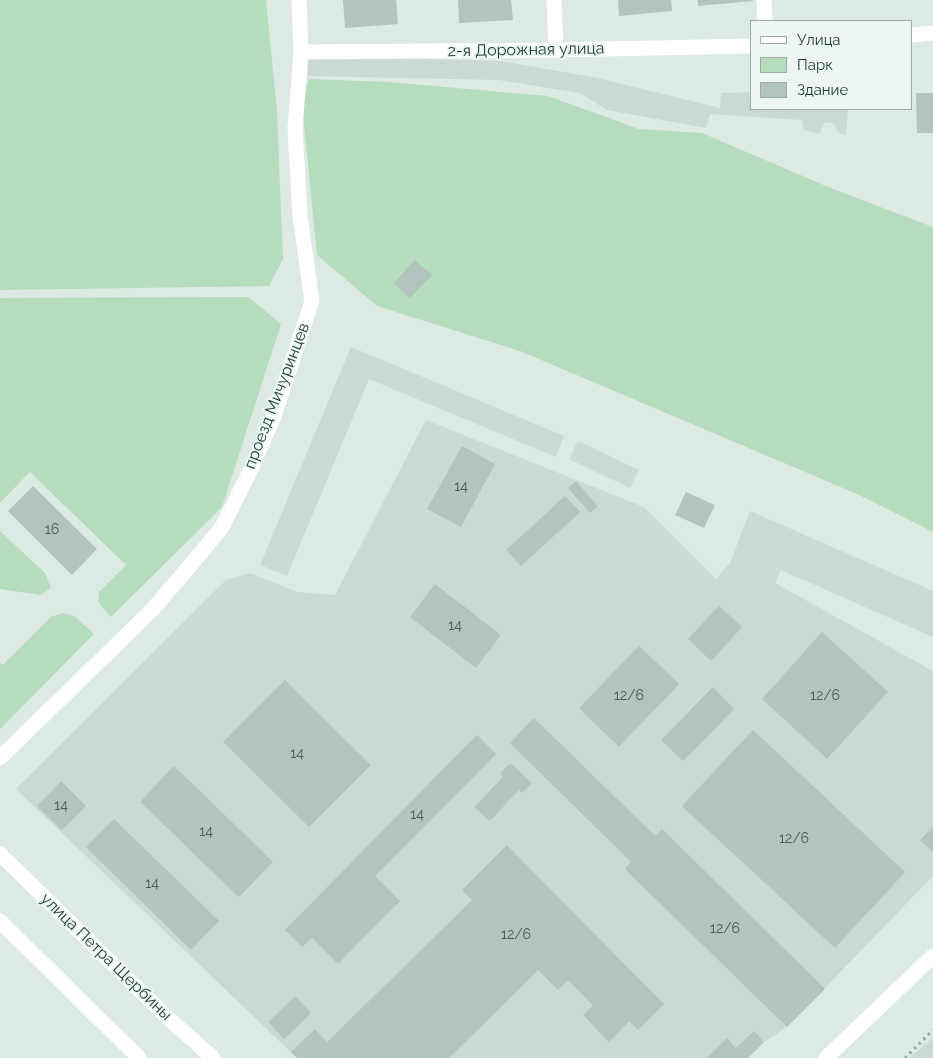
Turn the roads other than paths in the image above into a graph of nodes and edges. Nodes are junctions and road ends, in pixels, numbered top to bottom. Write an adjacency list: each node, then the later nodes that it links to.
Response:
1 (300, 0): 9 (street, проезд Мичуринцев)
2 (554, 0): 8 (street)
3 (764, 0): 4 (street)
4 (765, 20)
5 (933, 33): 6 (street)
6 (913, 36)
7 (750, 46): 8 (street, 2-я Дорожная улица)
8 (556, 50): 9 (street, 2-я Дорожная улица)
9 (301, 52): 10 (street, проезд Мичуринцев)
10 (0, 758)
11 (0, 854): 15 (street, улица Петра Щербины)
12 (0, 921): 14 (street)
13 (933, 956): 16 (street)
14 (139, 1058)
15 (213, 1058)
16 (826, 1058)

